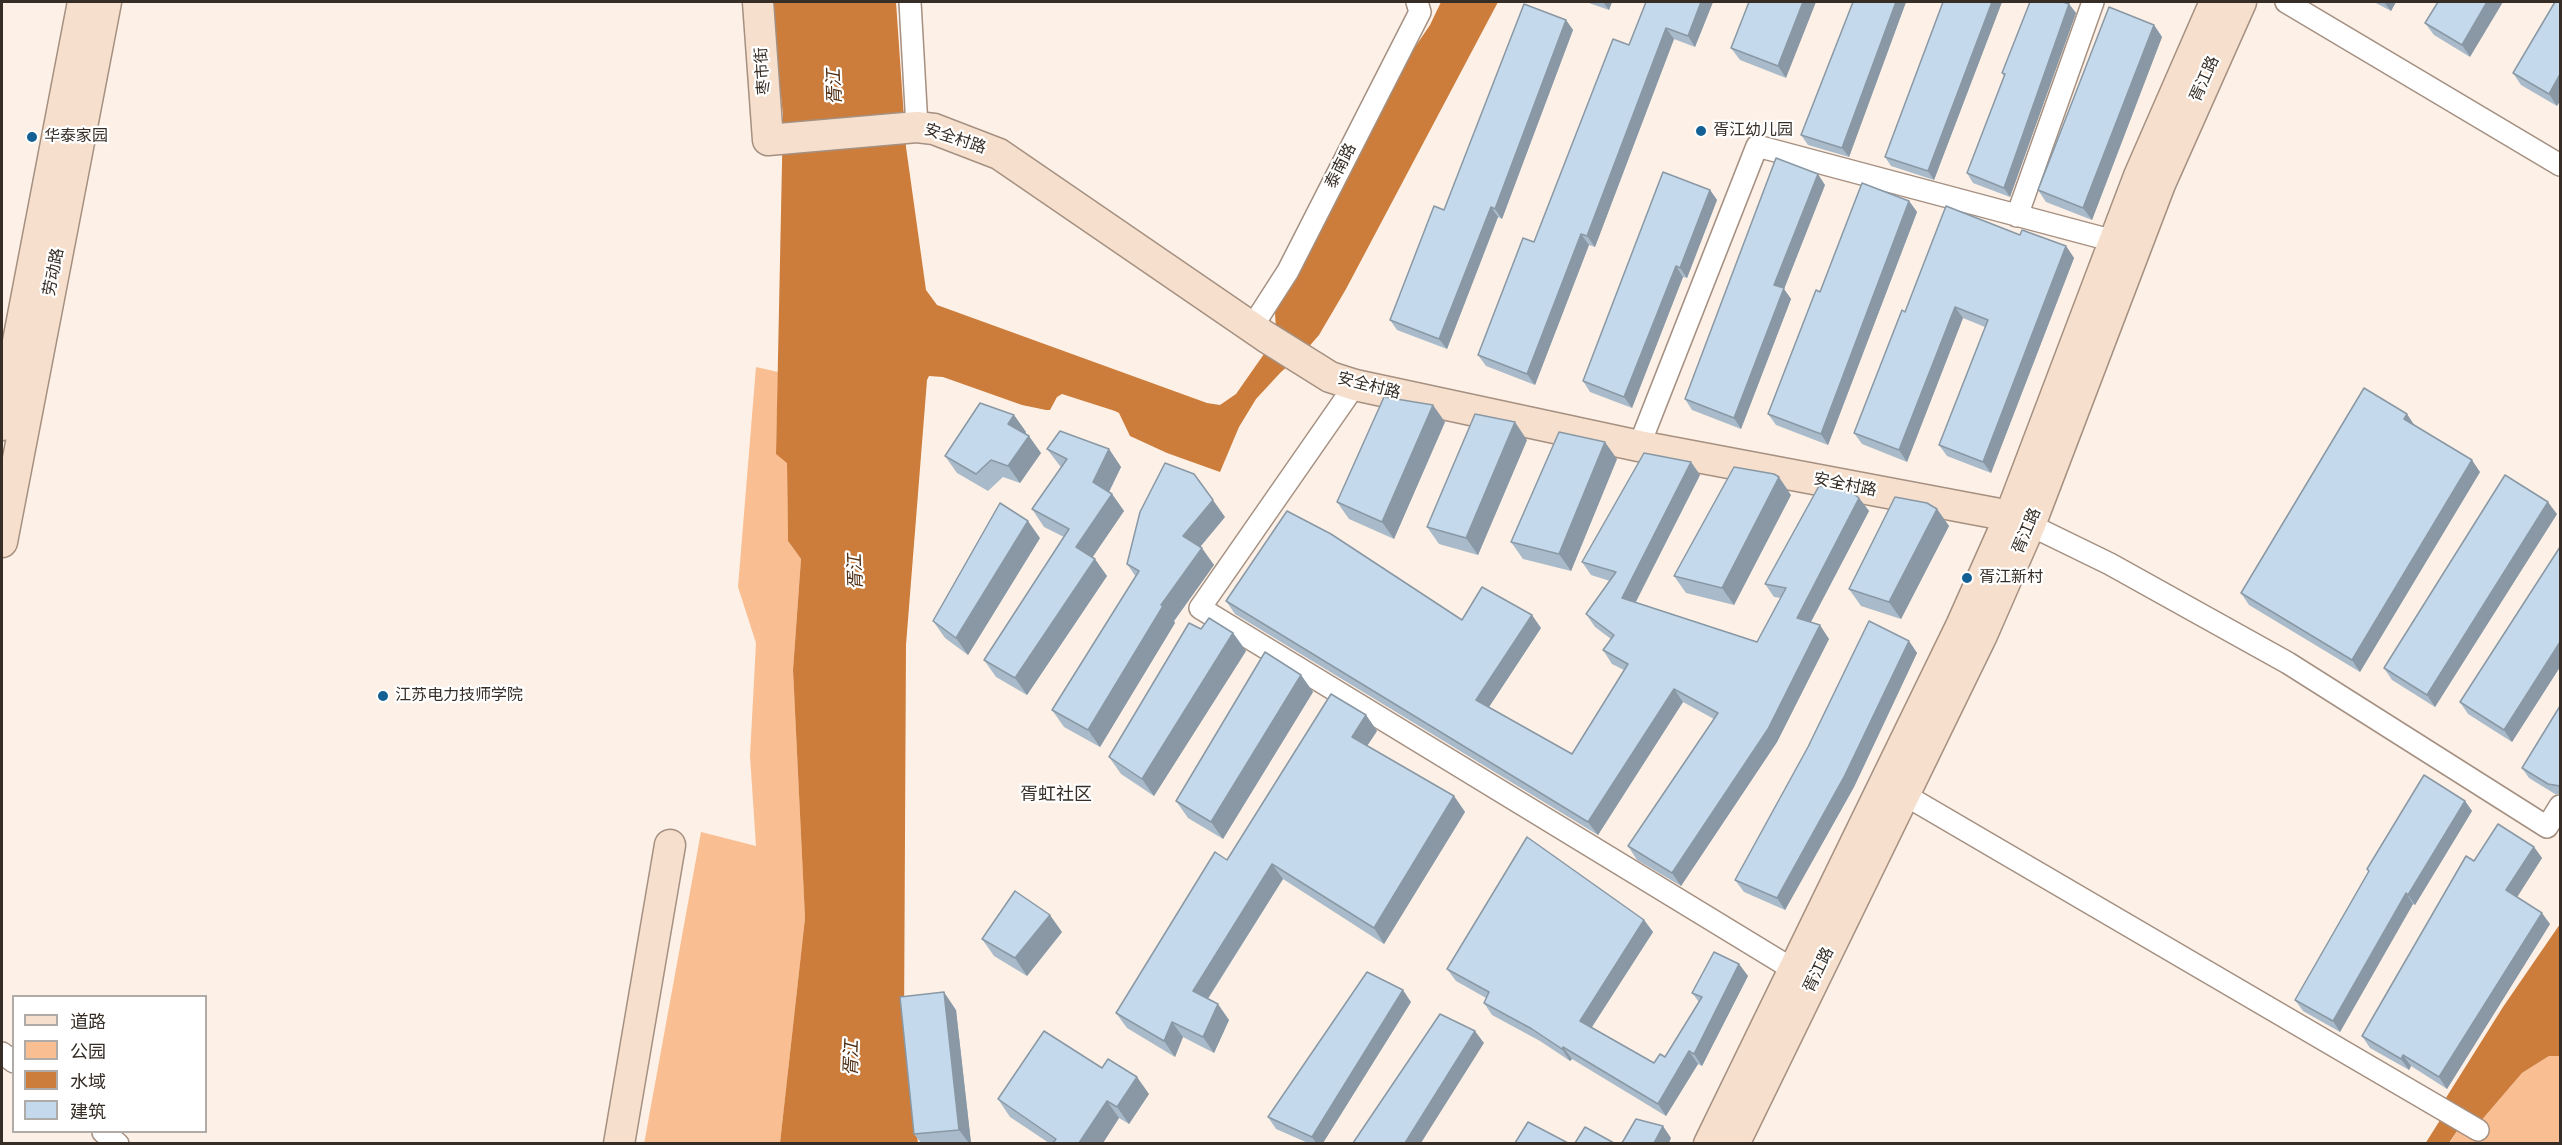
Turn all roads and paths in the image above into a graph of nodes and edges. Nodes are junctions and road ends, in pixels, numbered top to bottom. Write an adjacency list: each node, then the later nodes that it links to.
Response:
1 (83, 2): 17 (main road, 劳动路)
2 (106, 2): 20 (main road, 劳动路)
3 (758, 2): 11 (main road, 枣市街)
4 (910, 2): 10 (street)
5 (1417, 2): 15 (street, 泰南路)
6 (2093, 2): 13 (street)
7 (2215, 2): 14 (main road, 胥江路)
8 (2241, 2): 19 (main road, 胥江路)
9 (2286, 2): 12 (street)
10 (912, 127): 11 (main road, 安全村路); 15 (main road, 安全村路)
11 (774, 140)
12 (2560, 165)
13 (2017, 216): 14 (street); 18 (street)
14 (2114, 241): 19 (main road, 胥江路)
15 (1259, 332): 16 (main road, 安全村路)
16 (1355, 385): 18 (main road, 安全村路); 24 (street)
17 (2, 425)
18 (1639, 446): 19 (main road, 安全村路)
19 (2020, 521): 21 (main road, 胥江路); 22 (street); 24 (main road, 胥江路)
20 (2, 542)
21 (1905, 795): 25 (street); 30 (main road, 胥江路)
22 (2560, 806)
23 (670, 845): 28 (main road)
24 (1794, 970): 29 (main road, 胥江路)
25 (2478, 1130)
26 (106, 1133): 27 (street)
27 (118, 1143)
28 (619, 1143)
29 (1709, 1143)
30 (1734, 1143)

